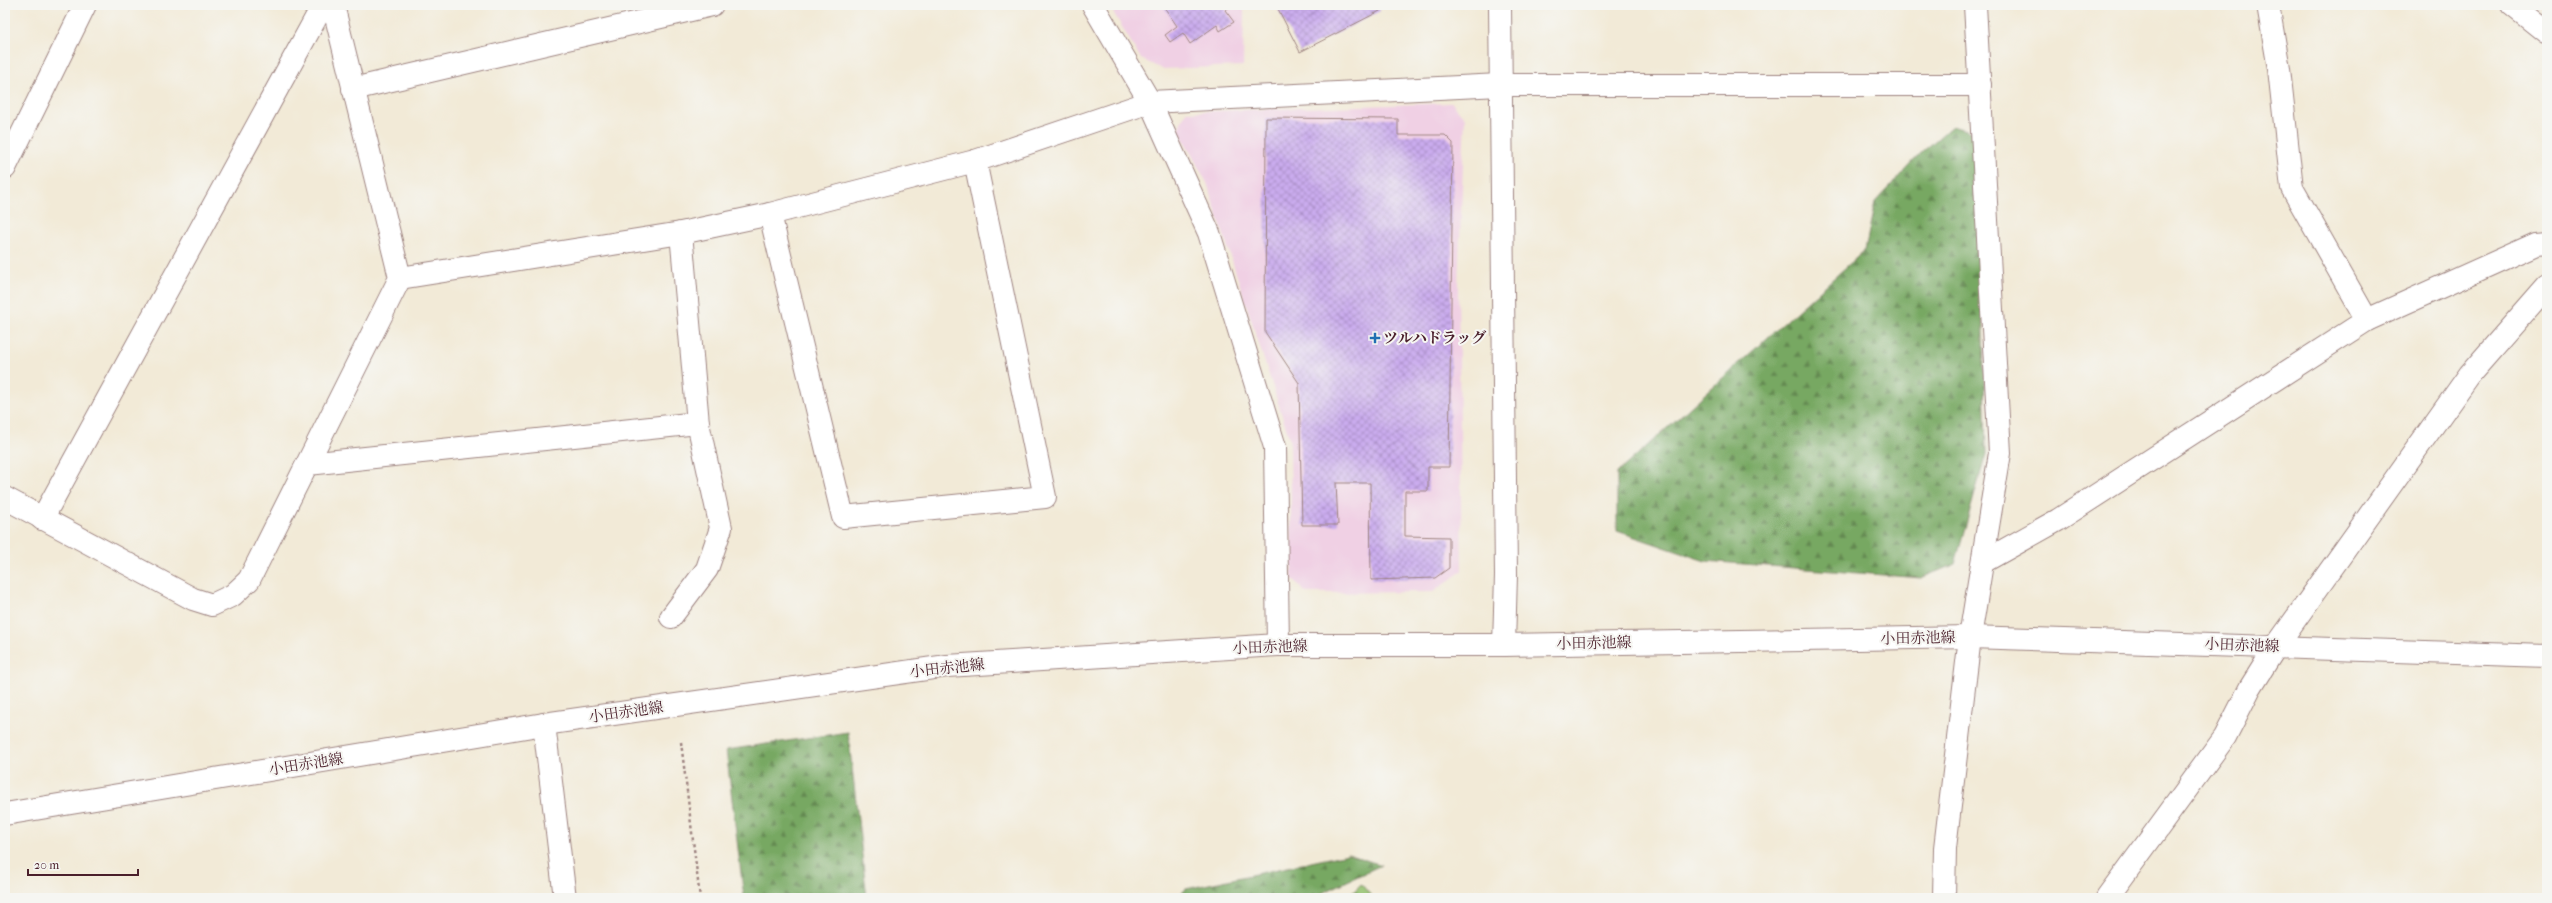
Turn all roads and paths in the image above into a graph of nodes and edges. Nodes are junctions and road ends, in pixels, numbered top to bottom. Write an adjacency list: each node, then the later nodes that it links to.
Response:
1 (85, 5): 16 (street)
2 (323, 5): 26 (street)
3 (333, 5): 13 (street)
4 (712, 5): 13 (street)
5 (1093, 5): 14 (street)
6 (1500, 5): 11 (street)
7 (1975, 5): 12 (street)
8 (2512, 5): 10 (street)
9 (2274, 6): 22 (street)
10 (2547, 33)
11 (1500, 85): 12 (street); 14 (street); 31 (street)
12 (1980, 85): 27 (street)
13 (353, 89): 20 (street)
14 (1150, 102): 15 (street); 30 (street)
15 (975, 161): 17 (street); 17 (street)
16 (5, 168)
17 (770, 214): 18 (street)
18 (681, 233): 20 (street); 23 (street)
19 (2547, 243): 22 (street)
20 (400, 278): 24 (street)
21 (2547, 286): 32 (street)
22 (2367, 320): 27 (street)
23 (698, 423): 24 (street); 28 (street)
24 (308, 464): 26 (street)
25 (5, 498): 26 (street)
26 (42, 519)
27 (1983, 562): 29 (street)
28 (671, 617)
29 (1970, 637): 31 (street, 小田赤池線); 32 (street, 小田赤池線); 39 (street)
30 (1278, 645): 31 (street, 小田赤池線); 34 (street, 小田赤池線)
31 (1504, 645)
32 (2277, 645): 33 (street, 小田赤池線); 40 (street)
33 (2547, 656)
34 (544, 724): 36 (street, 小田赤池線); 37 (street)
35 (681, 742): 38 (path)
36 (5, 814)
37 (565, 898)
38 (700, 898)
39 (1944, 898)
40 (2107, 898)

